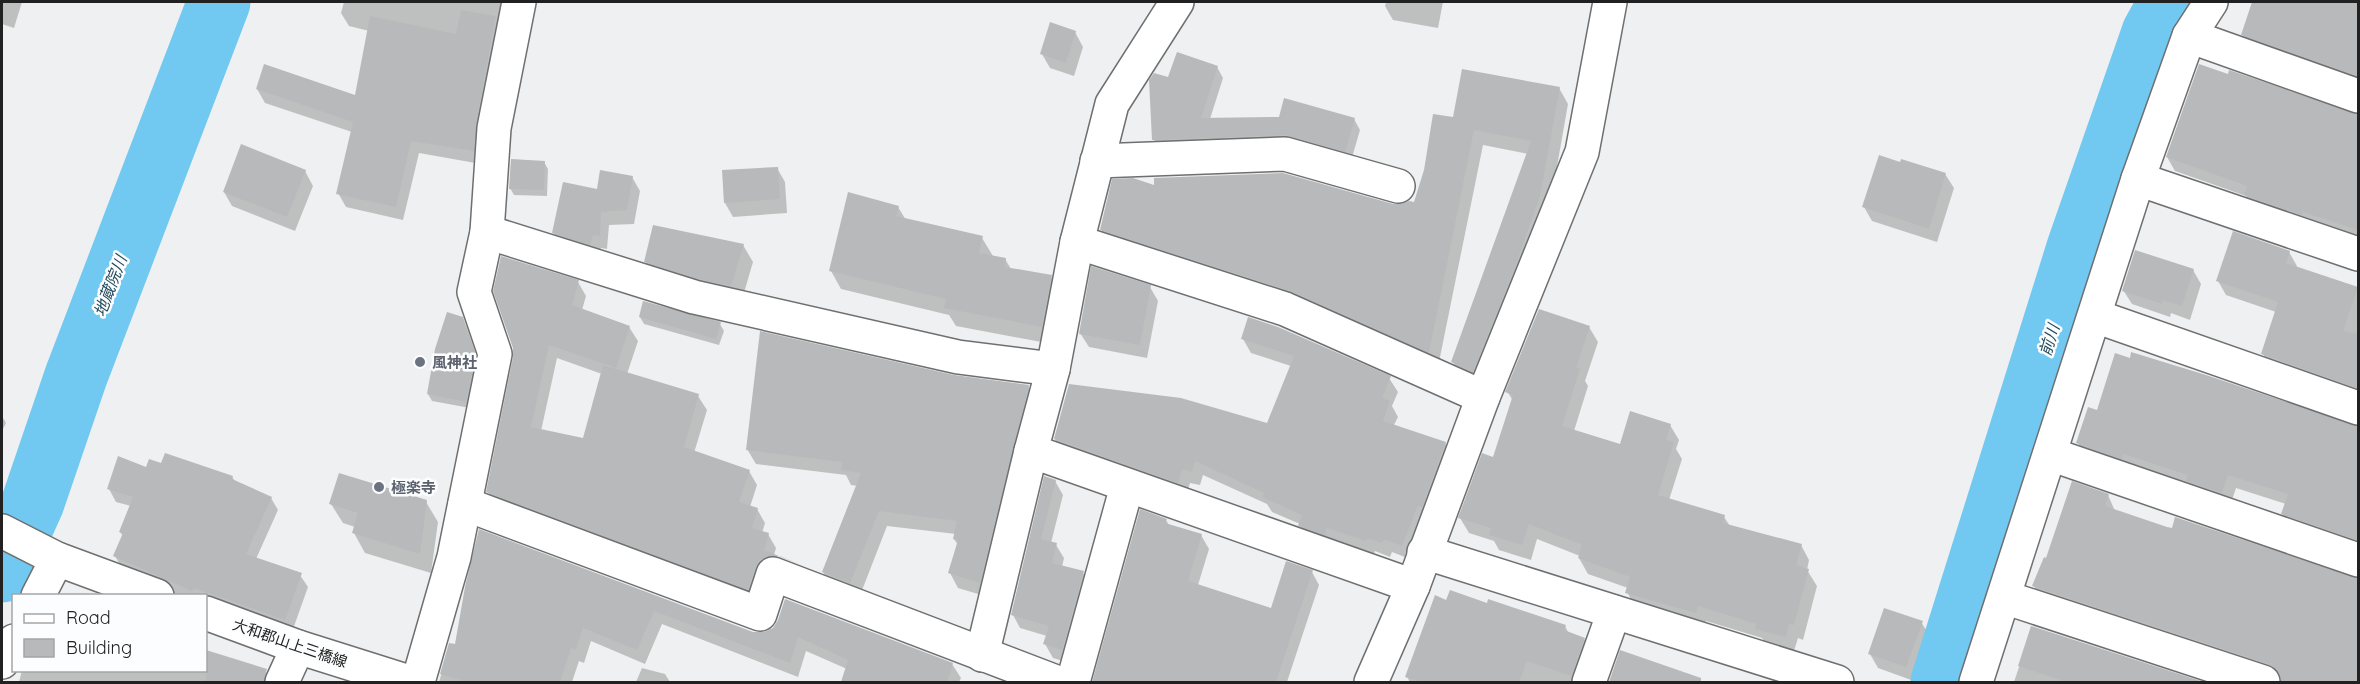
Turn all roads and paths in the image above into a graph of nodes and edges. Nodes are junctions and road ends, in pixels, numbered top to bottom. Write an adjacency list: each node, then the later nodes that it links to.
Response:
1 (519, 2): 10 (street)
2 (1178, 2): 7 (street)
3 (1610, 2): 15 (street)
4 (2211, 2): 5 (street)
5 (2189, 36): 6 (street); 8 (street)
6 (2358, 96)
7 (1097, 161): 9 (street); 11 (street)
8 (2138, 179): 12 (street); 13 (street)
9 (1398, 186)
10 (487, 232): 14 (street); 20 (street)
11 (1077, 242): 14 (street); 15 (street)
12 (2358, 254)
13 (2095, 316): 16 (street); 18 (street)
14 (1053, 369): 17 (street)
15 (1483, 397): 22 (street)
16 (2358, 408)
17 (1031, 451): 19 (street); 33 (street)
18 (2050, 454): 24 (street); 28 (street)
19 (1127, 486): 25 (street); 40 (street)
20 (465, 504): 33 (street); 38 (street)
21 (2, 531): 23 (street)
22 (1424, 552): 25 (street); 29 (street)
23 (52, 557): 26 (street); 27 (street)
24 (2358, 560)
25 (1413, 586): 41 (street)
26 (39, 594)
27 (152, 594)
28 (2004, 597): 44 (street); 45 (street)
29 (1614, 612): 35 (street); 42 (street)
30 (207, 613): 32 (street, 大和郡山上三橋線)
31 (12, 644): 34 (street)
32 (298, 647): 36 (street); 37 (street, 大和郡山上三橋線)
33 (982, 655): 39 (street)
34 (2, 662)
35 (1804, 678): 43 (street)
36 (282, 682)
37 (409, 682)
38 (418, 682)
39 (1056, 682)
40 (1073, 682)
41 (1371, 682)
42 (1590, 682)
43 (1837, 682)
44 (1976, 682)
45 (2263, 682)

